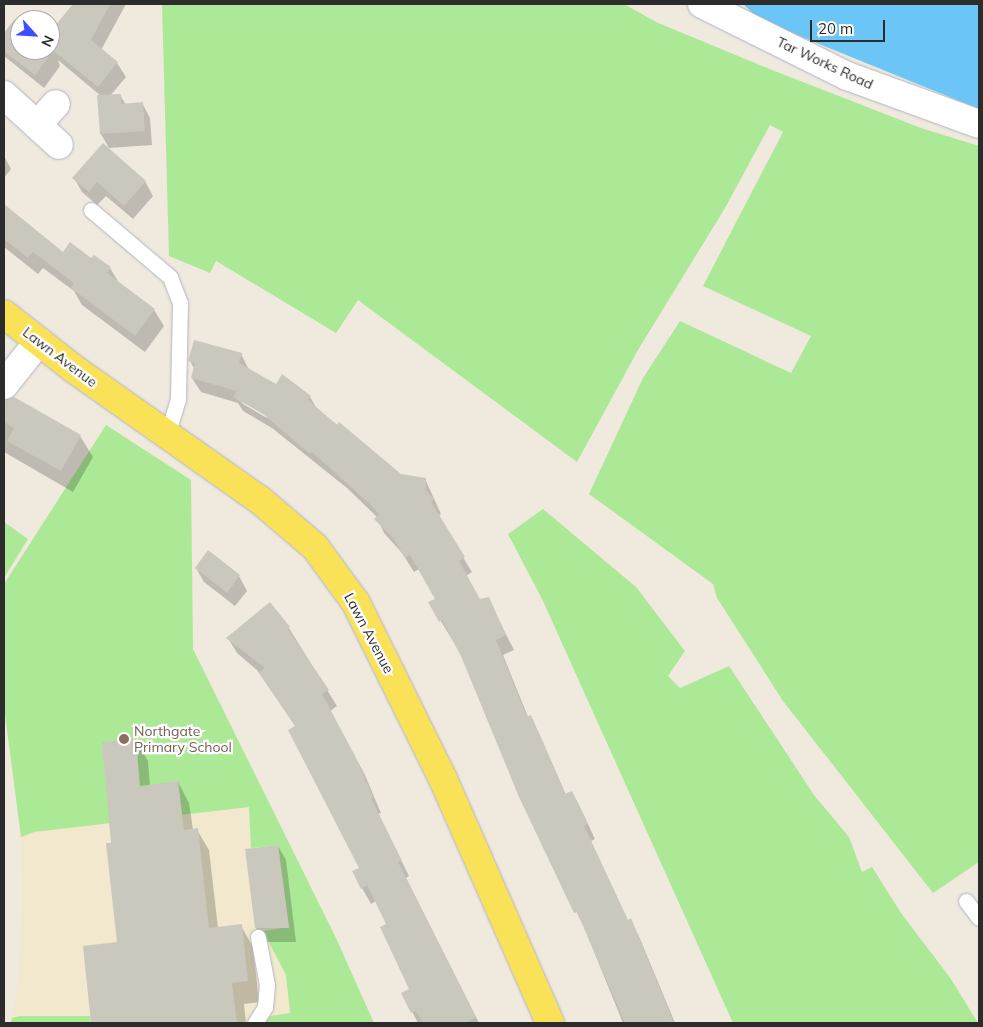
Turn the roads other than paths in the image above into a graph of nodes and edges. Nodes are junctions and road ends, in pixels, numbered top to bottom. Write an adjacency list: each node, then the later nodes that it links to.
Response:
1 (702, 4): 4 (street, Tar Works Road)
2 (4, 95): 5 (street)
3 (56, 104): 5 (street)
4 (979, 124)
5 (37, 125): 6 (street)
6 (59, 145)
7 (91, 210): 11 (lane)
8 (4, 314): 9 (main road, Lawn Avenue)
9 (38, 341): 10 (street); 11 (main road, Lawn Avenue)
10 (4, 385)
11 (167, 434): 16 (main road, Lawn Avenue)
12 (966, 901): 13 (lane)
13 (979, 918)
14 (258, 937): 15 (lane)
15 (254, 1023)
16 (550, 1023)

